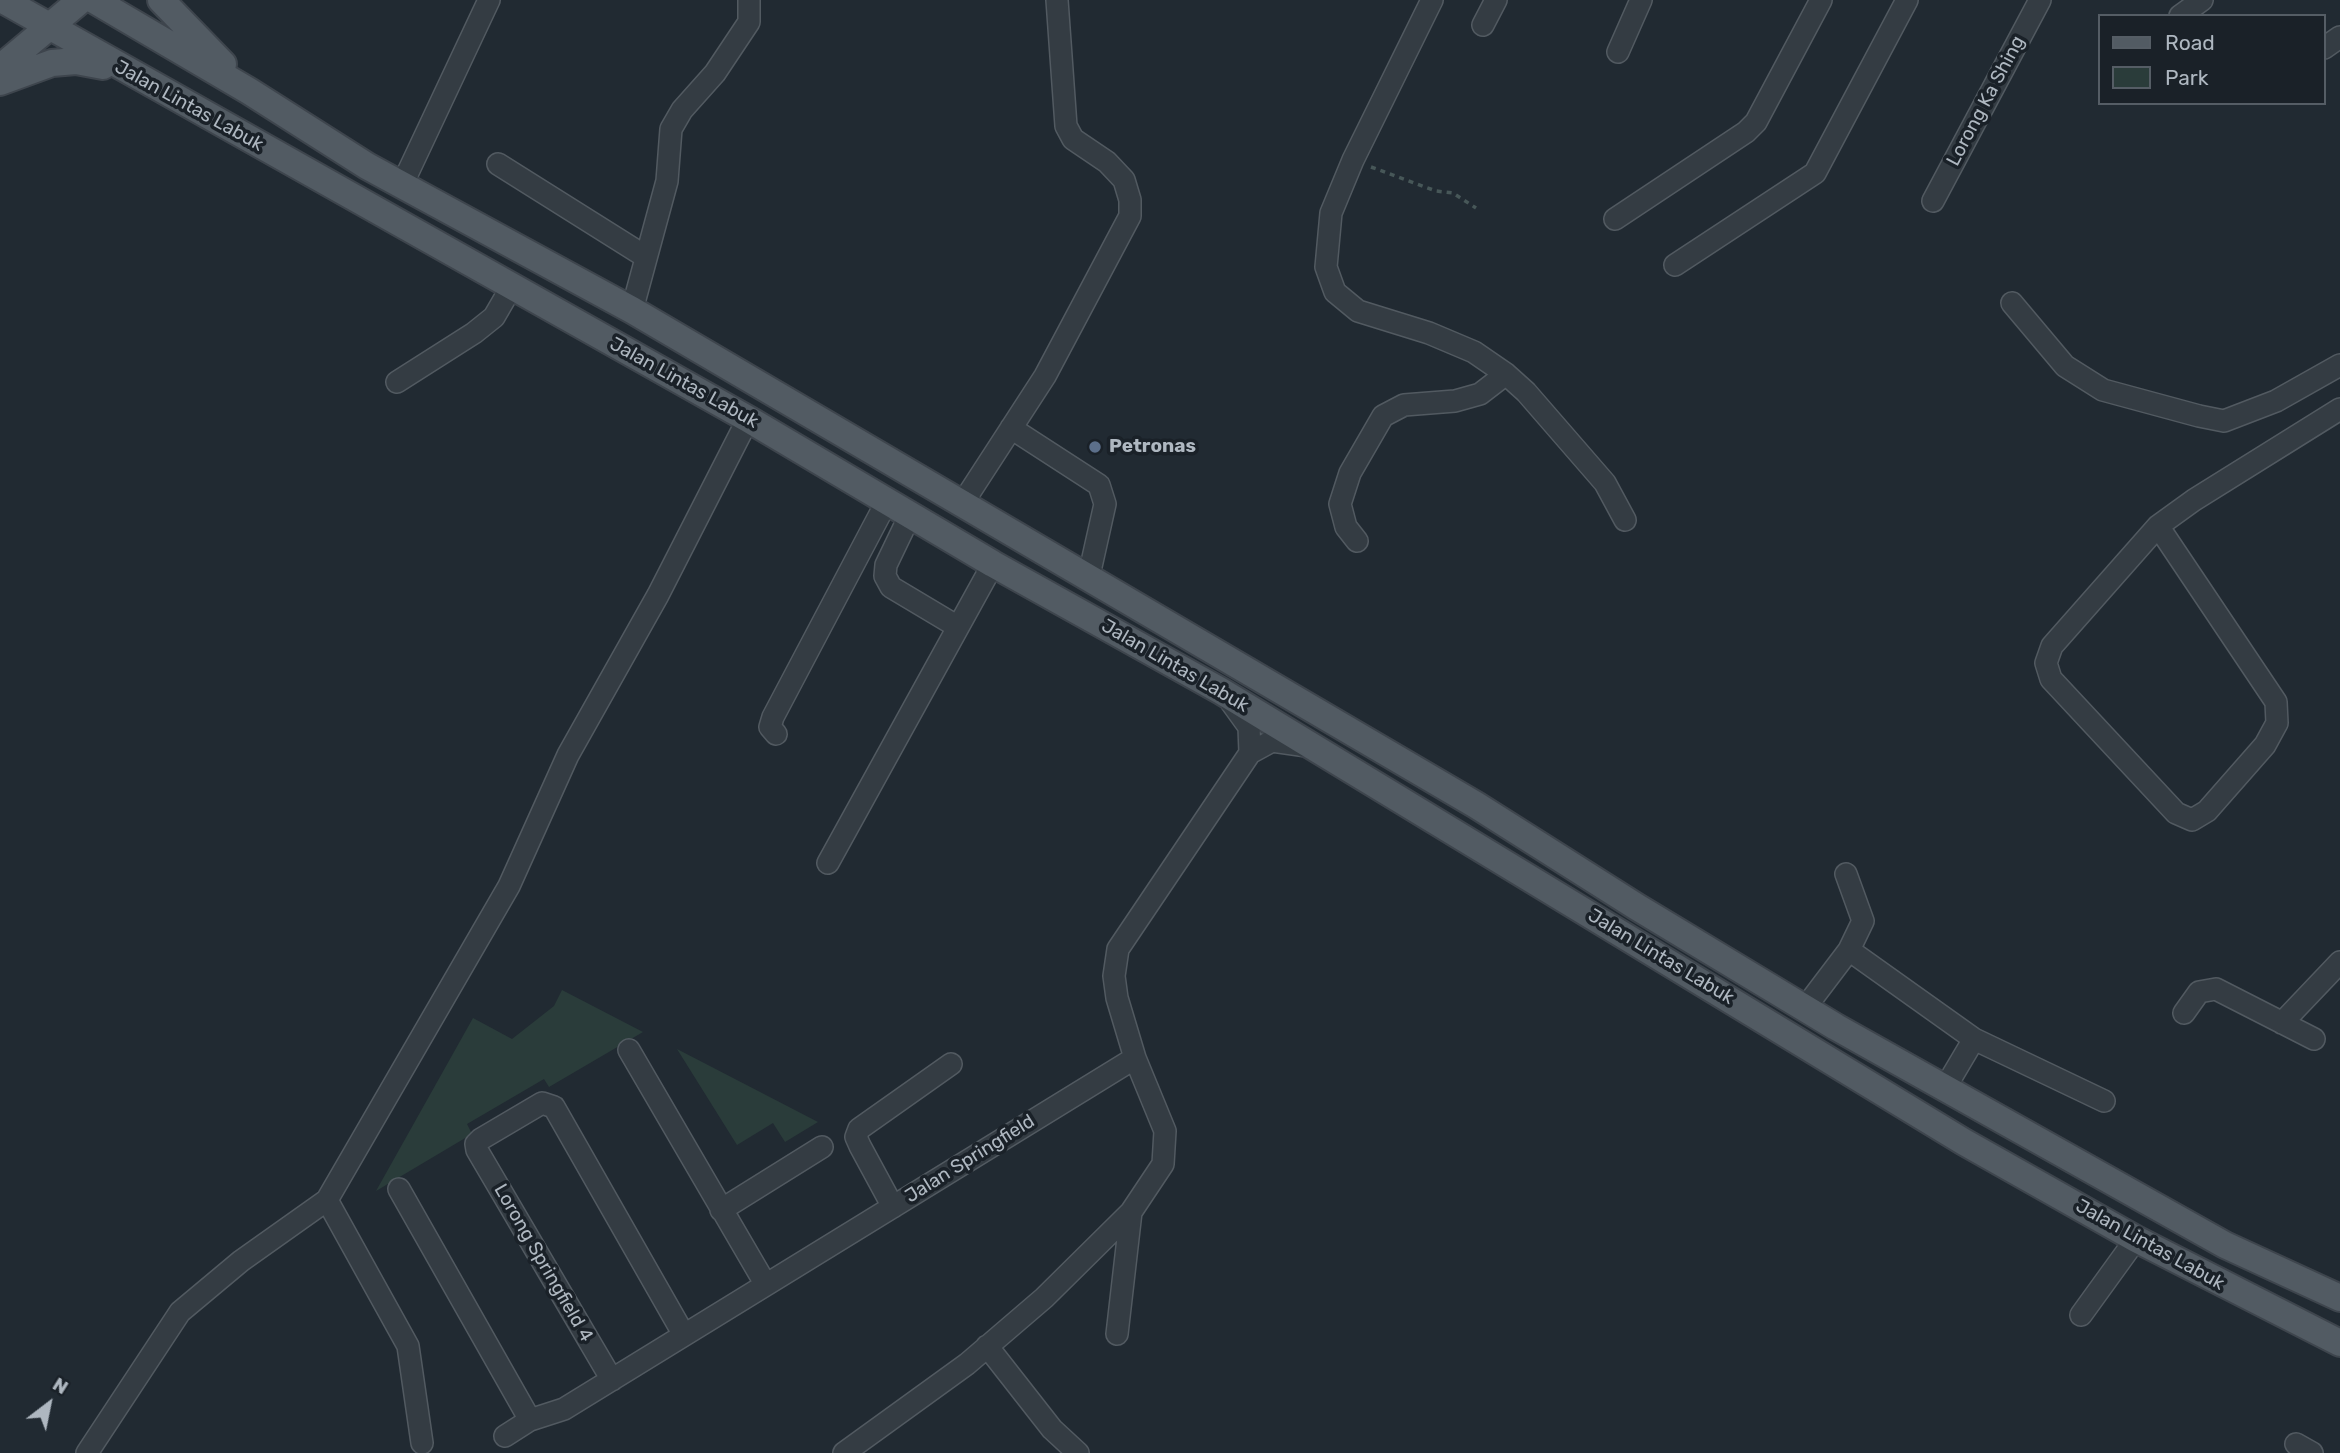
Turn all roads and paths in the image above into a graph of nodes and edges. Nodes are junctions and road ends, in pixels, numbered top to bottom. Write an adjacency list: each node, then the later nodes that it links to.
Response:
1 (1, 0): 17 (main road, Jalan Lintas Labuk)
2 (81, 0): 17 (main road)
3 (94, 0): 22 (main road, Jalan Lintas Labuk)
4 (161, 0): 22 (main road)
5 (489, 0): 25 (street)
6 (749, 0): 29 (street)
7 (1057, 0): 39 (street)
8 (1432, 0): 23 (street)
9 (1496, 0): 16 (street)
10 (1642, 0): 18 (street)
11 (1821, 0): 28 (street)
12 (1907, 0): 30 (street)
13 (2040, 0): 26 (street, Lorong Ka Shing)
14 (2202, 0): 15 (street)
15 (2183, 14)
16 (1483, 25)
17 (49, 28): 19 (main road); 20 (main road, Jalan Lintas Labuk)
18 (1618, 52)
19 (0, 68)
20 (141, 79): 21 (main road); 31 (main road, Jalan Lintas Labuk)
21 (0, 82)
22 (249, 90): 25 (main road, Jalan Lintas Labuk)
23 (1353, 160): 27 (path); 35 (street)
24 (498, 164): 29 (street)
25 (402, 185): 33 (main road, Jalan Lintas Labuk)
26 (1933, 201)
27 (1476, 208)
28 (1615, 219)
29 (646, 257): 33 (street)
30 (1675, 265)
31 (512, 286): 36 (street); 38 (main road, Jalan Lintas Labuk)
32 (2012, 303): 34 (street)
33 (632, 310): 41 (main road, Jalan Lintas Labuk)
34 (2340, 365)
35 (1506, 374): 43 (street); 45 (street)
36 (397, 382)
37 (2340, 409): 44 (street)
38 (748, 419): 40 (main road, Jalan Lintas Labuk); 71 (street)
39 (1011, 428): 41 (street); 47 (street)
40 (887, 501): 42 (main road, Jalan Lintas Labuk); 50 (street)
41 (962, 504): 47 (main road, Jalan Lintas Labuk)
42 (911, 515): 46 (main road, Jalan Lintas Labuk); 48 (street)
43 (1625, 520)
44 (2158, 526): 44 (street)
45 (1357, 541)
46 (993, 564): 48 (street); 49 (main road, Jalan Lintas Labuk)
47 (1088, 580): 55 (main road, Jalan Lintas Labuk)
48 (958, 628): 53 (street)
49 (1221, 691): 51 (main road, Jalan Lintas Labuk); 52 (street)
50 (776, 734)
51 (1316, 748): 52 (street); 68 (main road, Jalan Lintas Labuk)
52 (1250, 753): 64 (street)
53 (828, 863)
54 (1846, 874): 56 (street)
55 (1637, 907): 58 (main road, Jalan Lintas Labuk); 68 (main road)
56 (1849, 950): 58 (street); 61 (street)
57 (2340, 962): 60 (street)
58 (1805, 1008): 66 (main road, Jalan Lintas Labuk)
59 (2184, 1013): 60 (street)
60 (2282, 1023): 62 (street)
61 (1974, 1039): 66 (street); 67 (street)
62 (2314, 1039)
63 (629, 1050): 73 (street)
64 (1135, 1058): 72 (street, Jalan Springfield); 74 (street)
65 (951, 1064): 72 (street)
66 (1945, 1088): 77 (main road, Jalan Lintas Labuk)
67 (2104, 1101)
68 (1964, 1142): 75 (main road, Jalan Lintas Labuk)
69 (822, 1147): 73 (street)
70 (399, 1189): 84 (street)
71 (327, 1200): 86 (street); 87 (street)
72 (893, 1207): 76 (street, Jalan Springfield)
73 (722, 1210): 76 (street)
74 (1131, 1212): 79 (street); 82 (street)
75 (2136, 1239): 78 (street); 81 (main road, Jalan Lintas Labuk)
76 (766, 1285): 80 (street, Jalan Springfield)
77 (2340, 1298)
78 (2081, 1315)
79 (1117, 1334)
80 (684, 1335): 83 (street, Jalan Springfield); 83 (street, Lorong Springfield 4)
81 (2340, 1343)
82 (987, 1346): 88 (street); 89 (street)
83 (612, 1380): 84 (street, Jalan Springfield)
84 (530, 1420): 85 (street, Jalan Springfield)
85 (505, 1436)
86 (422, 1443)
87 (87, 1453)
88 (845, 1453)
89 (1078, 1453)

